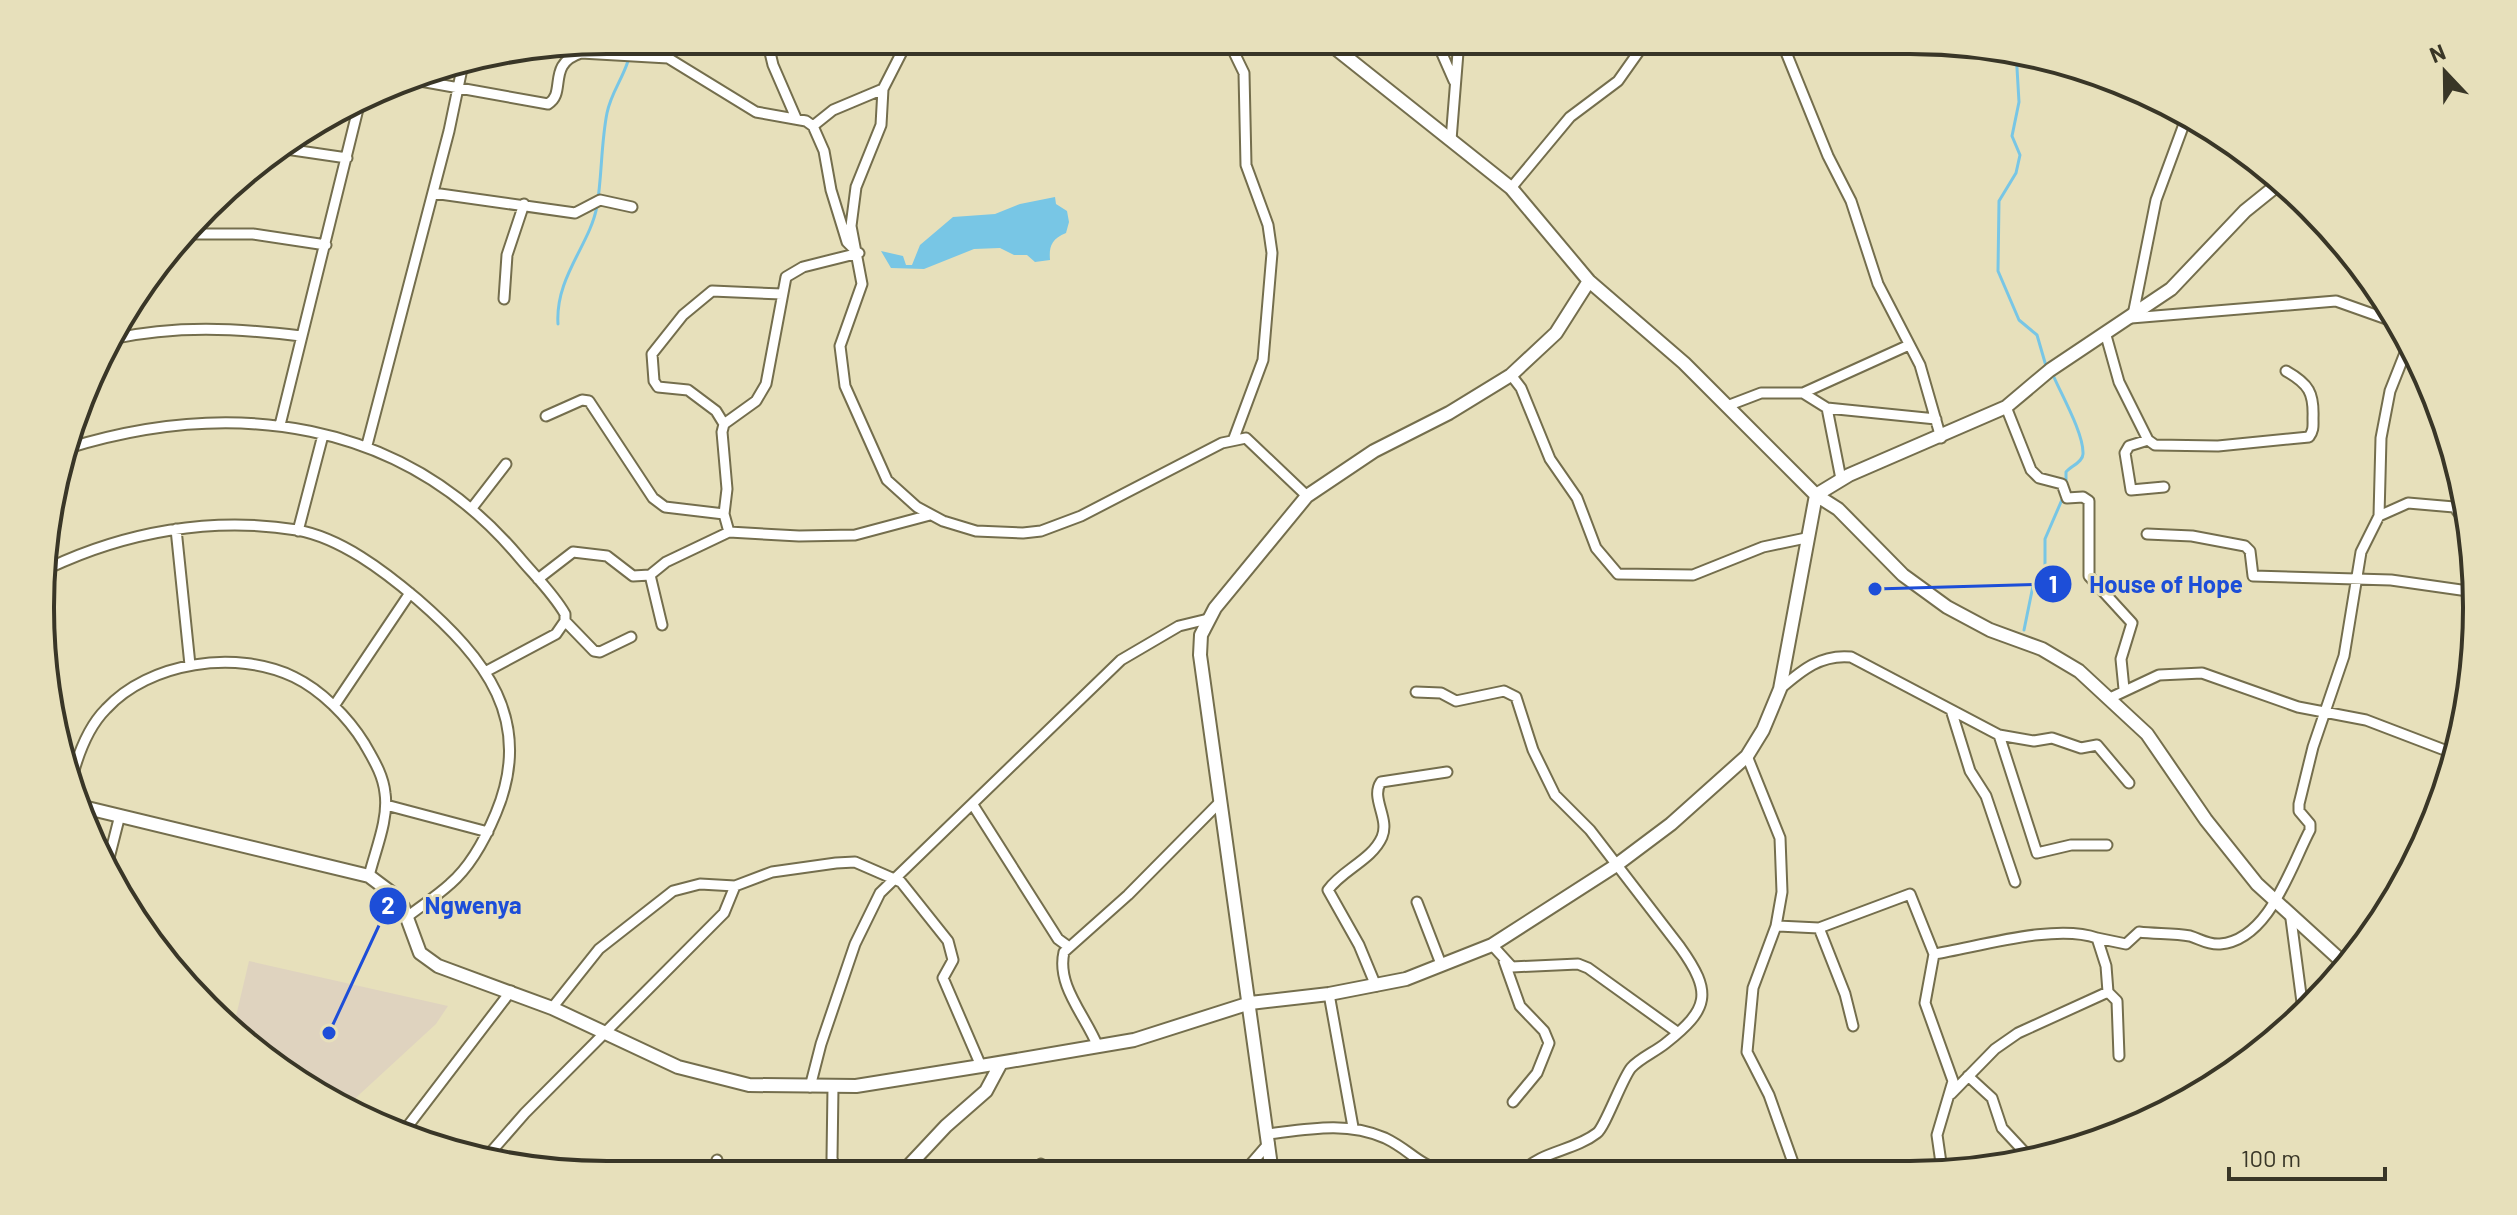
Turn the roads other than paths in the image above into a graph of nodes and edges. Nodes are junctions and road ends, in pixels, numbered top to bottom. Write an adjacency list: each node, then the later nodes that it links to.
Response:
1 (603, 54): 17 (street)
2 (770, 54): 17 (street)
3 (901, 54): 15 (street)
4 (1235, 54): 52 (street)
5 (1343, 54): 20 (street)
6 (1442, 54): 13 (street)
7 (1458, 54): 13 (street)
8 (1637, 54): 23 (street)
9 (1787, 54): 39 (street)
10 (576, 55): 14 (street)
11 (461, 74): 14 (street)
12 (429, 83): 14 (street)
13 (1455, 83): 20 (street)
14 (457, 89): 25 (street)
15 (883, 89): 18 (street); 30 (street)
16 (357, 114): 22 (street)
17 (796, 118): 18 (street)
18 (813, 126): 30 (street)
19 (2183, 126): 34 (street)
20 (1451, 140): 23 (street)
21 (295, 150): 22 (street)
22 (347, 158): 29 (street)
23 (1511, 188): 31 (street)
24 (2272, 189): 34 (street)
25 (433, 193): 26 (street); 56 (street)
26 (524, 204): 27 (street); 33 (street)
27 (632, 207)
28 (199, 234): 29 (street)
29 (326, 245): 37 (street)
30 (859, 253): 32 (street); 65 (street)
31 (1589, 281): 42 (street); 44 (street)
32 (782, 294): 49 (street); 49 (street)
33 (504, 299)
34 (2130, 316): 35 (street); 36 (street)
35 (2380, 317)
36 (2105, 332): 45 (street); 54 (street)
37 (301, 336): 38 (street); 50 (street)
38 (125, 337)
39 (1909, 345): 43 (street); 48 (street)
40 (2403, 358): 66 (street)
41 (2286, 371): 54 (street)
42 (1511, 375): 61 (street); 71 (street)
43 (1803, 393): 44 (street); 46 (street)
44 (1727, 406): 60 (street)
45 (2006, 407): 53 (street); 85 (street)
46 (1827, 408): 48 (street); 58 (street)
47 (546, 416): 64 (street)
48 (1936, 419): 53 (street)
49 (724, 424): 64 (street)
50 (280, 425): 51 (street); 55 (street)
51 (323, 435): 56 (street); 68 (street)
52 (1234, 438): 61 (street); 65 (street)
53 (1941, 438): 58 (street)
54 (2148, 440): 59 (street)
55 (79, 445)
56 (367, 445): 63 (street)
57 (506, 464): 63 (street)
58 (1841, 479): 60 (street)
59 (2164, 487)
60 (1816, 495): 71 (street); 87 (street)
61 (1307, 496): 78 (street)
62 (2453, 507): 66 (street)
63 (472, 508): 74 (street)
64 (724, 514): 69 (street)
65 (930, 515): 69 (street)
66 (2379, 516): 75 (street)
67 (176, 529): 68 (street); 72 (street); 82 (street)
68 (298, 531): 77 (street)
69 (729, 532): 73 (street)
70 (2147, 534): 75 (street)
71 (1806, 538): 84 (street)
72 (56, 565)
73 (650, 575): 74 (street); 80 (street)
74 (538, 579): 79 (street)
75 (2357, 580): 76 (street); 89 (street)
76 (2463, 590)
77 (410, 593): 83 (street); 88 (street)
78 (1208, 619): 97 (street); 99 (street)
79 (565, 621): 81 (street); 83 (street)
80 (662, 625)
81 (631, 637)
82 (190, 665): 88 (street); 94 (street)
83 (485, 672): 102 (street)
84 (1780, 689): 90 (street); 93 (street)
85 (2124, 689): 87 (street); 89 (street)
86 (1416, 692): 105 (street)
87 (2110, 698): 110 (street)
88 (334, 706): 98 (street)
89 (2326, 710): 92 (street); 110 (street)
90 (1952, 713): 91 (street); 108 (street)
91 (1999, 735): 96 (street); 103 (street)
92 (2444, 750)
93 (1747, 756): 105 (street); 114 (street)
94 (77, 764)
95 (1447, 772): 123 (street)
96 (2129, 783)
97 (1221, 801): 118 (street); 128 (street)
98 (386, 805): 102 (street); 106 (street)
99 (973, 805): 107 (street); 118 (street)
100 (92, 809): 101 (street)
101 (120, 815): 104 (street); 106 (street)
102 (488, 832): 112 (street)
103 (2107, 845)
104 (111, 851)
105 (1615, 866): 117 (street); 131 (street)
106 (369, 876): 112 (street)
107 (894, 879): 109 (street); 136 (street); 138 (street)
108 (2015, 882)
109 (735, 886): 129 (street); 132 (street)
110 (2273, 901): 113 (street); 116 (street)
111 (1417, 902): 122 (street)
112 (407, 917): 124 (street)
113 (2291, 919): 121 (street); 127 (street)
114 (1776, 926): 115 (street); 154 (street)
115 (1819, 928): 119 (street); 130 (street)
116 (2097, 938): 119 (street); 125 (street)
117 (1492, 945): 120 (street); 122 (street)
118 (1069, 947): 133 (street)
119 (1934, 954): 140 (street)
120 (1503, 958): 131 (street); 141 (street)
121 (2337, 958)
122 (1441, 964): 123 (street)
123 (1376, 986): 126 (street)
124 (511, 991): 129 (street); 142 (street)
125 (2108, 992): 134 (street); 137 (street)
126 (1329, 994): 128 (street); 143 (street)
127 (2301, 998)
128 (1250, 1003): 133 (street); 144 (street)
129 (552, 1008): 132 (street)
130 (1853, 1026)
131 (1677, 1032): 153 (street)
132 (605, 1034): 138 (street); 145 (street)
133 (1098, 1047): 135 (street)
134 (2119, 1056)
135 (1001, 1063): 136 (street); 149 (street)
136 (981, 1066): 139 (street)
137 (1968, 1076): 140 (street); 146 (street)
138 (810, 1087): 139 (street)
139 (833, 1087): 148 (street)
140 (1951, 1094): 147 (street)
141 (1513, 1102)
142 (409, 1124)
143 (1353, 1127): 144 (street); 152 (street)
144 (1269, 1139): 150 (street); 151 (street)
145 (495, 1149)
146 (2022, 1149)
147 (1941, 1160)
148 (833, 1161)
149 (913, 1161)
150 (1252, 1161)
151 (1271, 1161)
152 (1412, 1161)
153 (1532, 1161)
154 (1792, 1161)

